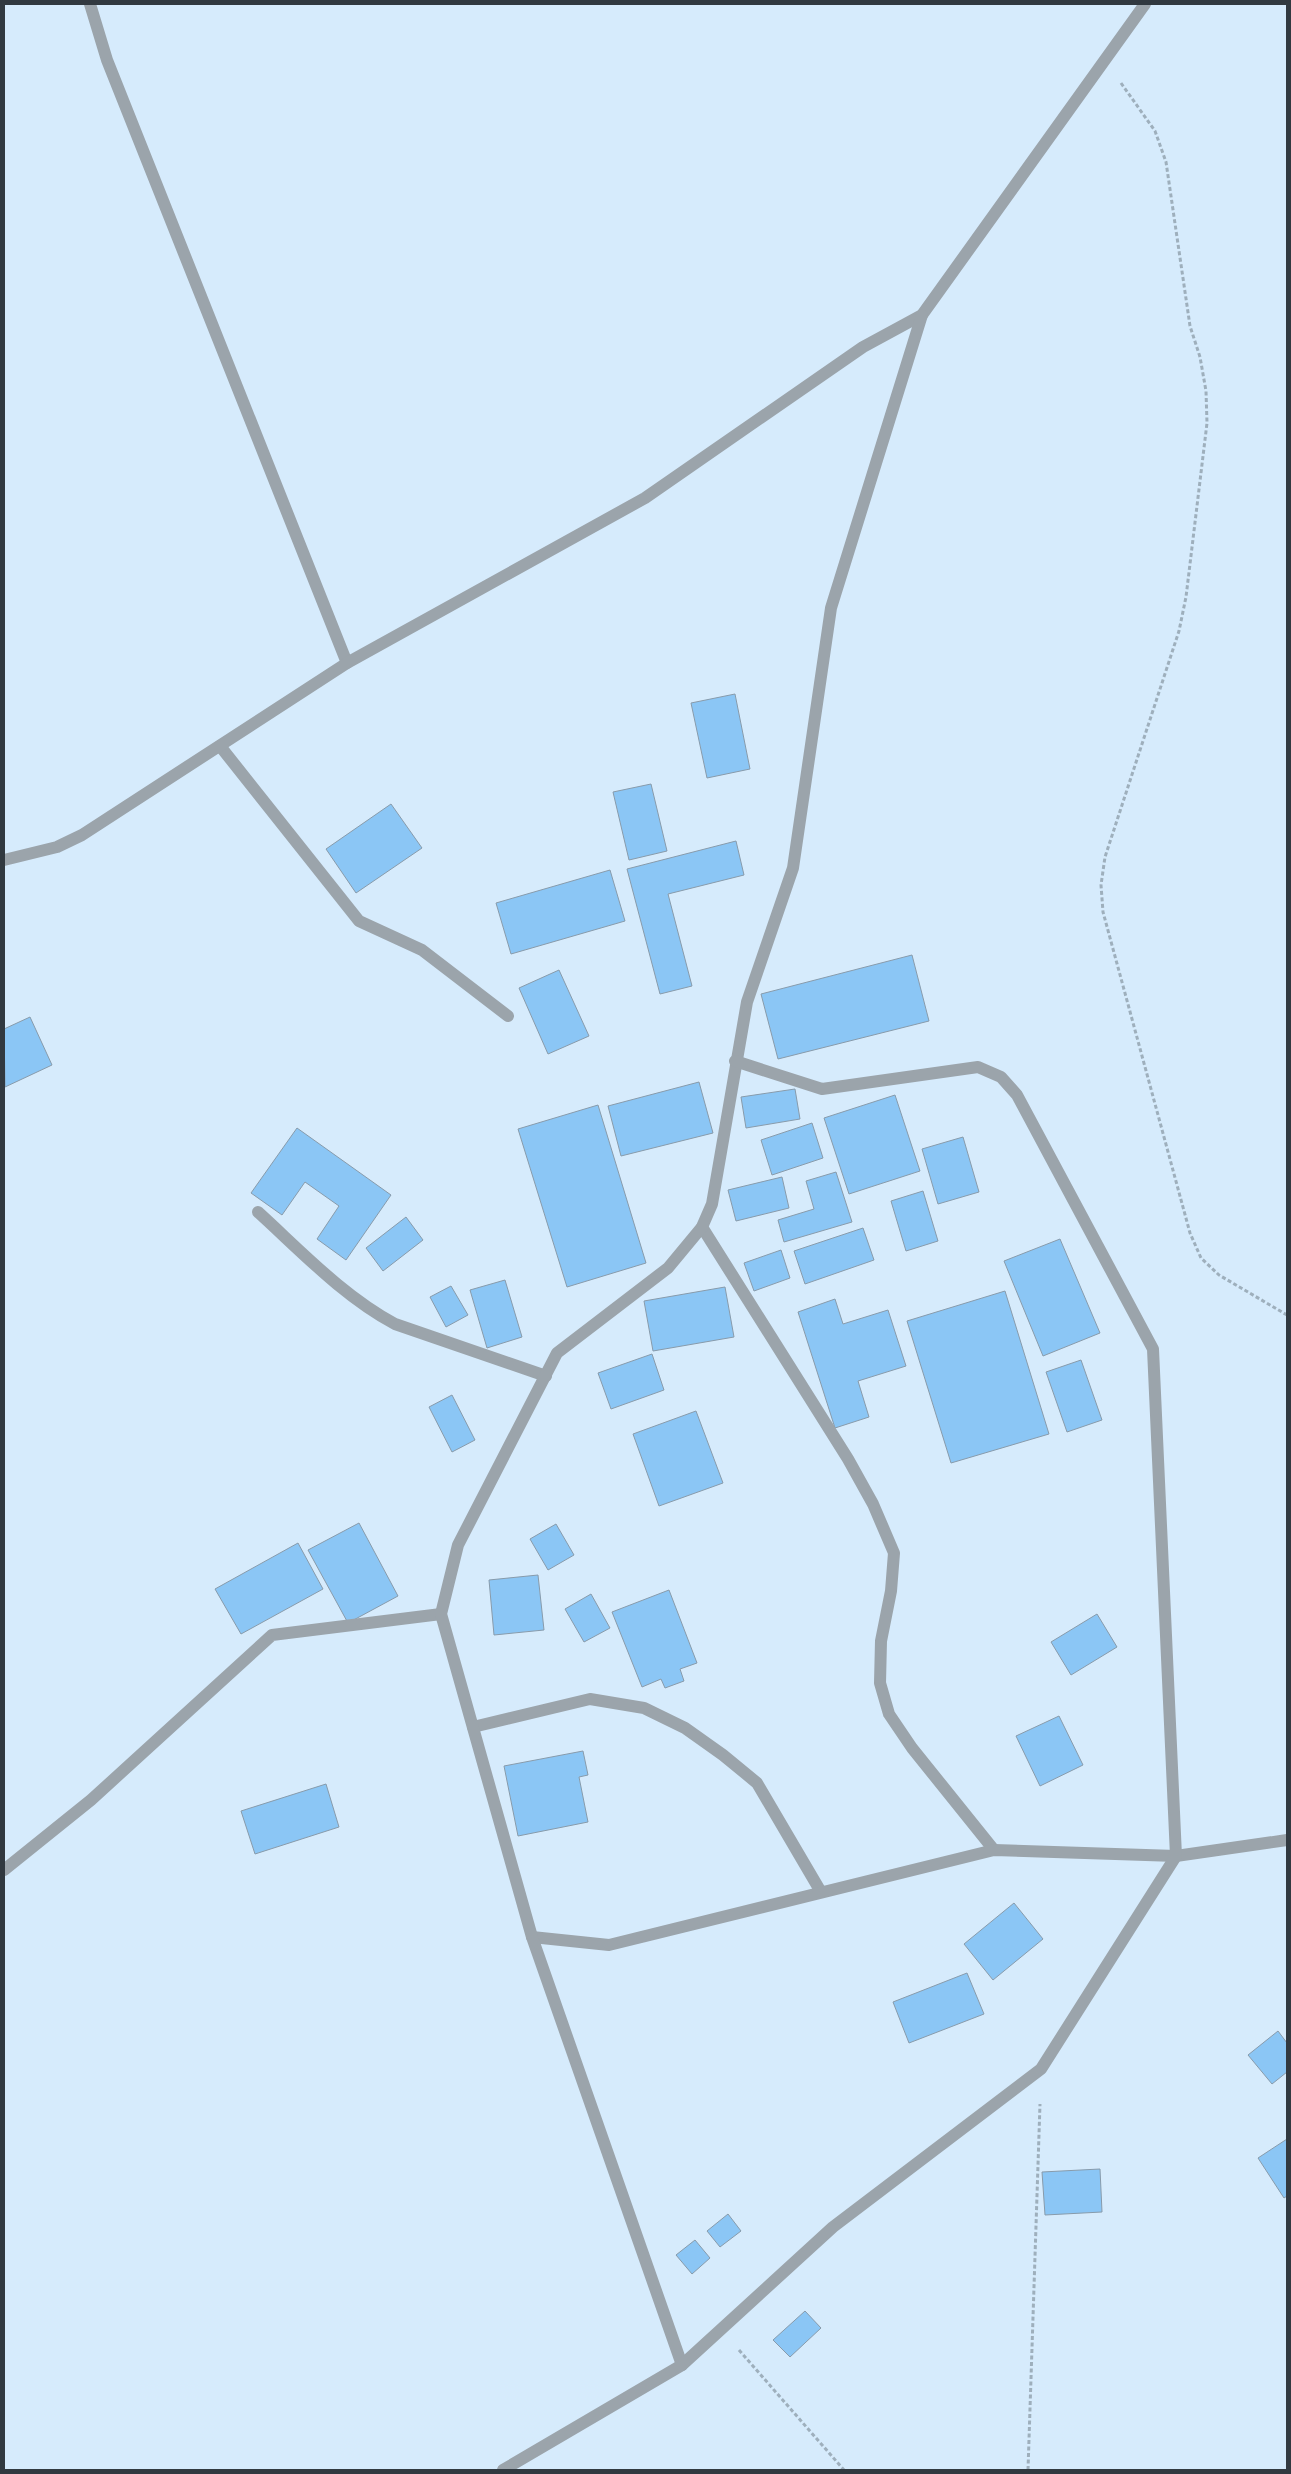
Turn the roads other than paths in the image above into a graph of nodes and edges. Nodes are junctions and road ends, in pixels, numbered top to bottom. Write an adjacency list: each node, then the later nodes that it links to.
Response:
1 (90, 4): 4 (street)
2 (1145, 4): 3 (street)
3 (922, 315): 4 (street); 8 (street)
4 (347, 663): 5 (street)
5 (220, 746): 6 (street); 7 (street)
6 (4, 860)
7 (508, 1016)
8 (735, 1061): 10 (street); 16 (street)
9 (258, 1212): 11 (street)
10 (702, 1226): 11 (street); 15 (street)
11 (546, 1376): 12 (street)
12 (441, 1614): 13 (street); 17 (street)
13 (473, 1727): 18 (street); 19 (street)
14 (1287, 1840): 16 (street)
15 (994, 1850): 16 (street); 18 (street)
16 (1176, 1856): 20 (street)
17 (4, 1870)
18 (822, 1892): 19 (street)
19 (532, 1937): 20 (street)
20 (682, 2365): 21 (street)
21 (503, 2470)

